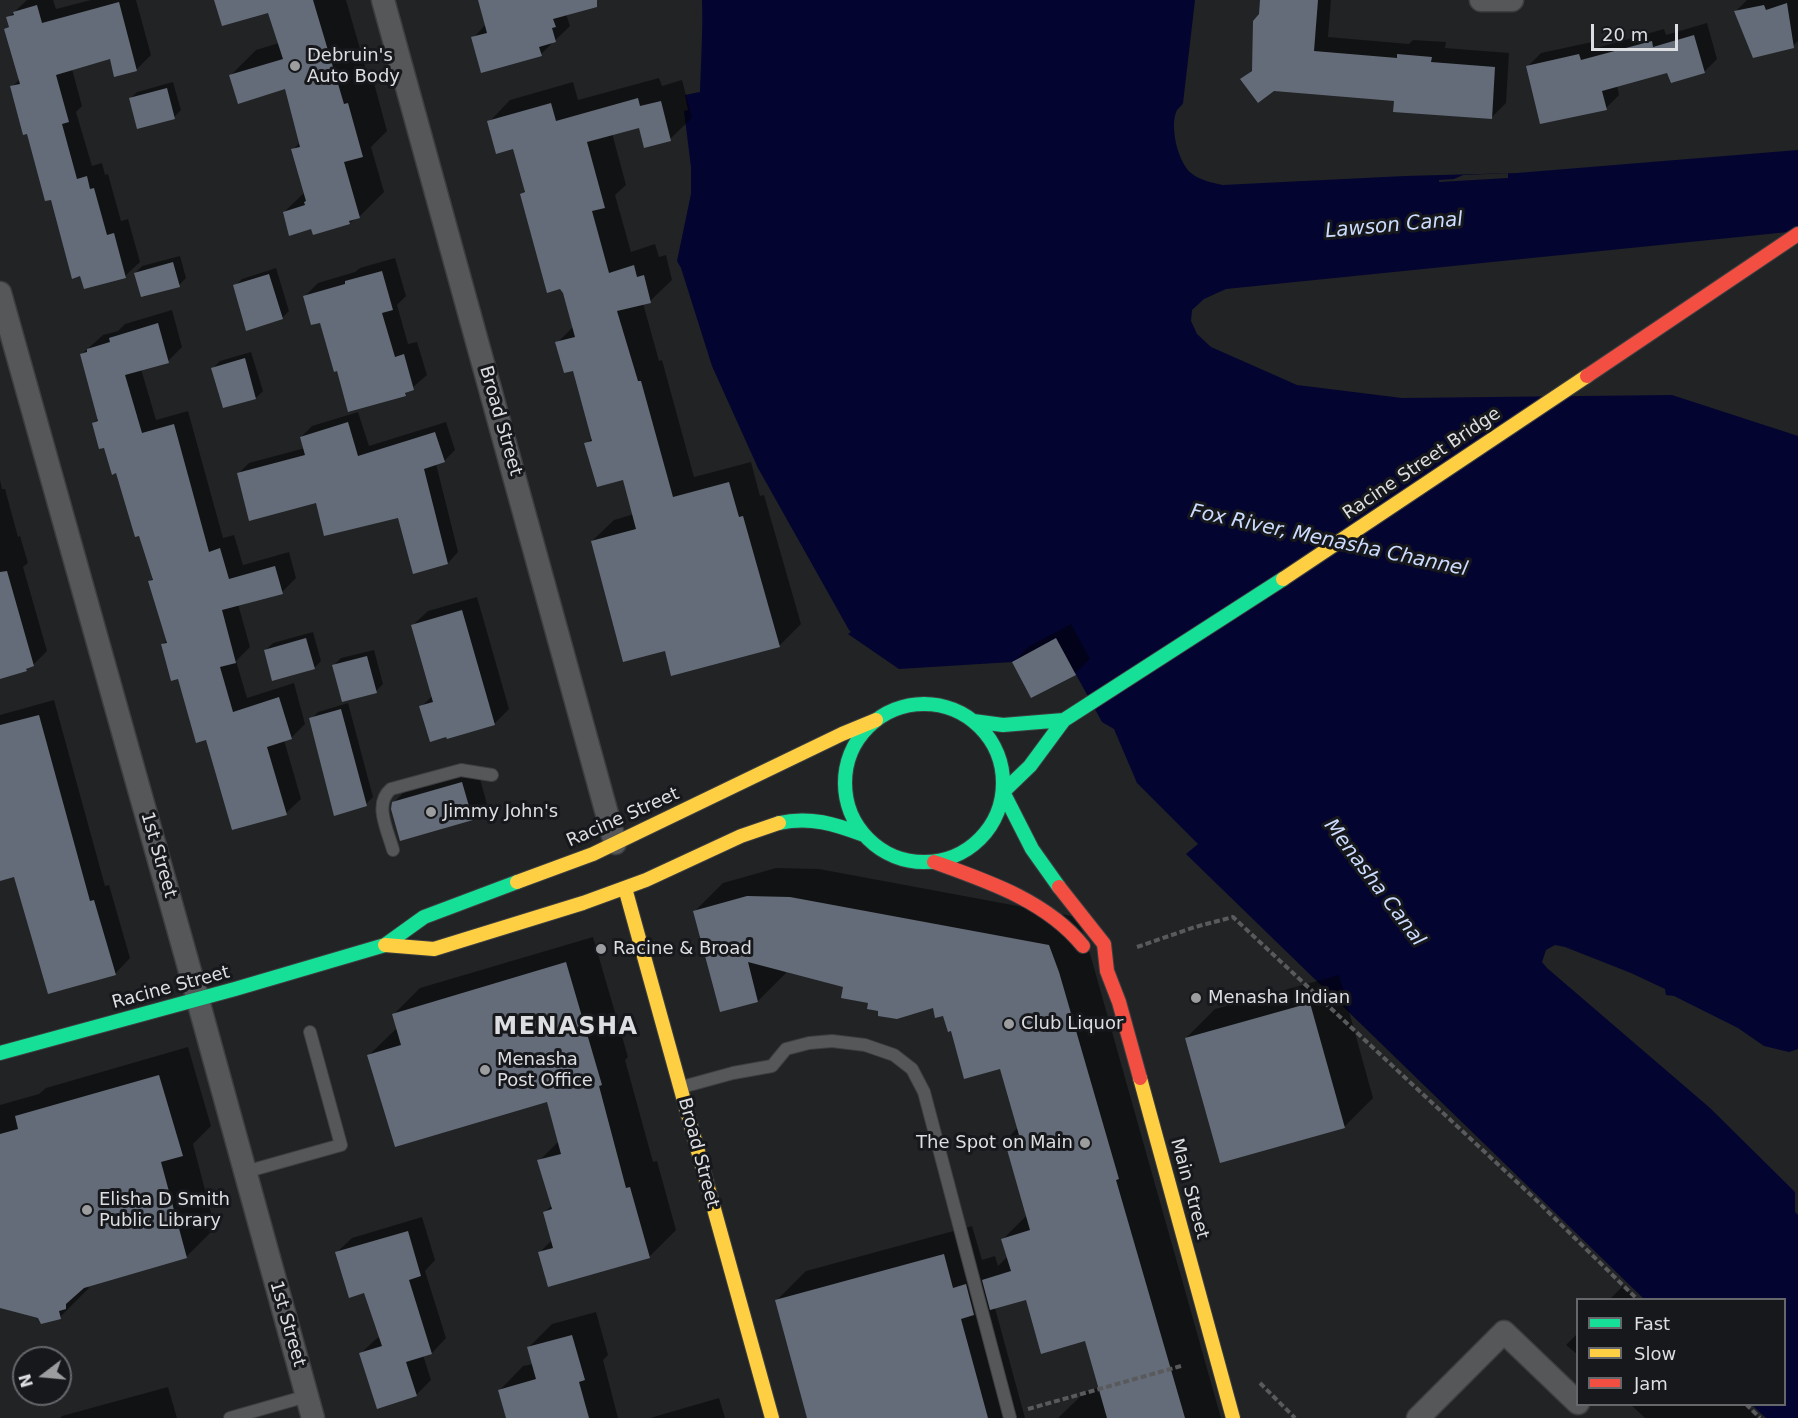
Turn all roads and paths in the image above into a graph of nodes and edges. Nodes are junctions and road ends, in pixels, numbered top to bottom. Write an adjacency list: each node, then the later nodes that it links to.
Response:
1 (383, 0): 12 (street, Broad Street)
2 (1481, 0): 3 (street)
3 (1512, 0)
4 (1798, 234): 7 (main road, Racine Street Bridge)
5 (0, 293): 19 (street, 1st Street)
6 (876, 720): 8 (main road); 11 (main road); 12 (main road, Racine Street)
7 (1064, 720): 8 (main road); 10 (main road)
8 (973, 721): 10 (main road)
9 (492, 775): 13 (lane)
10 (1003, 792): 14 (main road); 18 (main road, Main Street)
11 (864, 835): 14 (main road); 15 (main road, Racine Street)
12 (615, 843): 16 (main road, Racine Street)
13 (393, 850)
14 (934, 862): 18 (main road, Main Street)
15 (626, 888): 16 (main road, Racine Street); 22 (main road, Broad Street)
16 (385, 945): 19 (main road, Racine Street)
17 (1137, 947): 24 (path)
18 (1107, 971): 35 (main road, Main Street)
19 (198, 999): 21 (main road, Racine Street); 23 (street, 1st Street)
20 (310, 1032): 23 (lane)
21 (0, 1053)
22 (680, 1088): 31 (lane); 34 (main road, Broad Street)
23 (245, 1172): 27 (street, 1st Street)
24 (1637, 1298)
25 (1181, 1366): 31 (path)
26 (1260, 1383): 36 (path)
27 (307, 1396): 32 (lane); 33 (street, 1st Street)
28 (1576, 1402): 37 (street)
29 (1580, 1406): 38 (street)
30 (1748, 1406): 39 (path)
31 (1009, 1416)
32 (230, 1418)
33 (313, 1418)
34 (772, 1418)
35 (1233, 1418)
36 (1295, 1418)
37 (1418, 1418)
38 (1593, 1418)
39 (1760, 1418)

